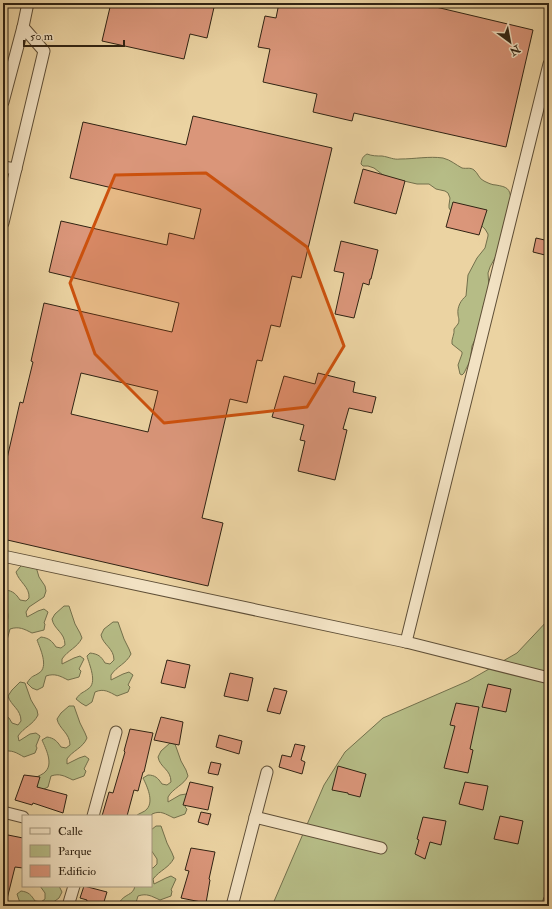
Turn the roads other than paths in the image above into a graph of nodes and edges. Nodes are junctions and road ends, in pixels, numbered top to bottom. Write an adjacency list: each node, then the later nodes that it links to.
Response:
1 (28, 3): 2 (street)
2 (23, 27): 4 (street); 6 (street)
3 (549, 64): 9 (street)
4 (4, 95)
5 (3, 167): 6 (street)
6 (16, 169): 7 (street)
7 (3, 223)
8 (3, 556): 9 (street)
9 (406, 642): 10 (street)
10 (549, 678)
11 (116, 732): 14 (street)
12 (267, 772): 15 (street)
13 (3, 812): 16 (street)
14 (93, 815)
15 (255, 816): 17 (street); 21 (street)
16 (22, 817)
17 (381, 848)
18 (74, 887): 20 (street)
19 (549, 901): 22 (street)
20 (68, 906)
21 (232, 906)
22 (548, 906)

